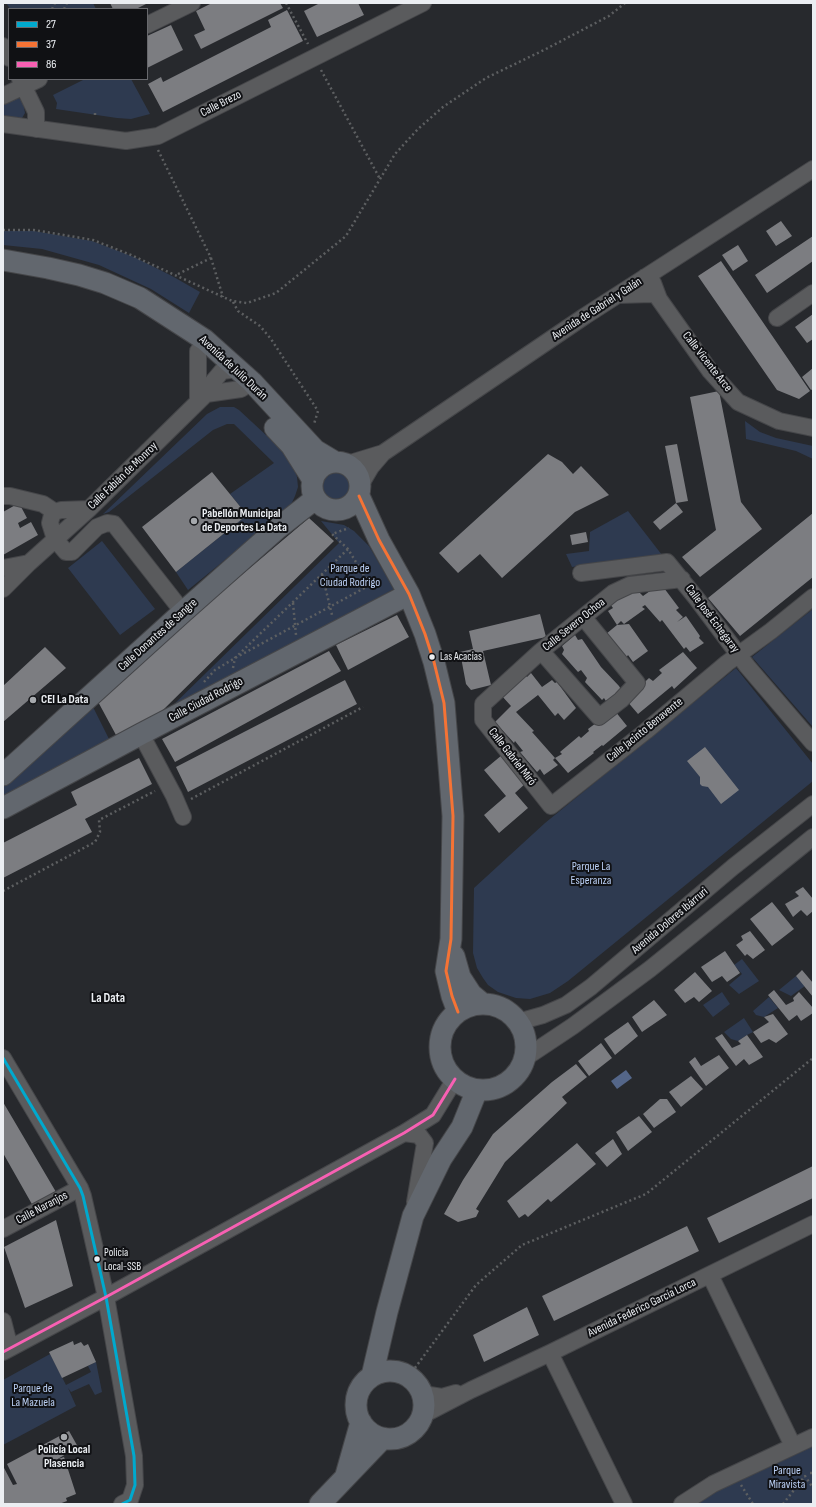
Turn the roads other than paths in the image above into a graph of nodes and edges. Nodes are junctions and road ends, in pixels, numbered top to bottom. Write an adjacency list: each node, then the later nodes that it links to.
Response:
1 (192, 3): 3 (street)
2 (423, 3): 10 (street, Calle Brezo)
3 (148, 25)
4 (3, 46): 5 (street)
5 (8, 56)
6 (35, 80): 7 (street)
7 (22, 83): 8 (street); 10 (street)
8 (3, 96)
9 (3, 124): 10 (street, Calle Brezo)
10 (36, 129)
11 (813, 169): 13 (street, Avenida de Gabriel y Galán)
12 (3, 260): 21 (main road, Avenida de Julio Durán)
13 (666, 263): 15 (street, Avenida de Gabriel y Galán); 18 (street)
14 (3, 273): 20 (main road, Avenida de Julio Durán)
15 (645, 277): 17 (street, Avenida de Gabriel y Galán); 18 (street, Calle Vicente Arce)
16 (813, 293): 19 (street)
17 (618, 295): 18 (street); 24 (street, Avenida de Gabriel y Galán)
18 (656, 295): 23 (street, Calle Vicente Arce)
19 (777, 318)
20 (198, 351): 21 (main road, Avenida de Julio Durán); 22 (street)
21 (238, 378): 22 (street); 22 (street, Calle Fabián de Monroy); 25 (main road, Avenida de Julio Durán); 26 (main road, Avenida de Julio Durán)
22 (202, 398): 29 (street, Calle Fabián de Monroy)
23 (813, 428)
24 (383, 453): 25 (street, Avenida de Gabriel y Galán); 27 (street, Avenida de Gabriel y Galán)
25 (341, 463): 26 (main road); 27 (main road)
26 (314, 490): 31 (main road); 41 (main road, Calle Donantes de Sangre)
27 (360, 490): 31 (main road); 33 (main road)
28 (3, 496): 30 (street)
29 (89, 509): 30 (street); 32 (street, Calle Fabián de Monroy)
30 (55, 512): 32 (street)
31 (346, 519): 33 (main road)
32 (55, 540): 34 (street, Calle Fabián de Monroy); 41 (street)
33 (379, 540): 39 (main road)
34 (29, 563): 35 (street); 38 (street, Calle Fabián de Monroy)
35 (3, 568)
36 (581, 573): 37 (street, Calle José Echegaray)
37 (682, 580): 42 (street, Calle Severo Ochoa); 44 (street, Calle José Echegaray)
38 (3, 589)
39 (409, 594): 46 (main road, Calle Ciudad Rodrigo); 54 (main road)
40 (813, 597): 44 (street, Calle Jacinto Benavente)
41 (183, 612): 48 (main road, Calle Donantes de Sangre)
42 (584, 618): 43 (street, Calle Severo Ochoa); 43 (street)
43 (541, 651): 45 (street, Calle Severo Ochoa)
44 (739, 654): 47 (street, Calle José Echegaray); 50 (street, Calle Jacinto Benavente)
45 (483, 704): 50 (street, Calle Gabriel Miró)
46 (141, 734): 51 (main road, Calle Ciudad Rodrigo); 52 (street)
47 (813, 743)
48 (3, 775)
49 (813, 804): 57 (street, Avenida Dolores Ibárruri)
50 (551, 806)
51 (3, 808)
52 (180, 812)
53 (813, 837): 59 (street, Avenida Dolores Ibárruri)
54 (451, 939): 55 (main road); 56 (main road)
55 (483, 1004): 56 (main road); 57 (main road)
56 (458, 1012): 60 (main road)
57 (518, 1022): 59 (main road)
58 (3, 1058): 63 (street)
59 (525, 1058): 61 (main road)
60 (455, 1080): 61 (main road); 62 (street)
61 (476, 1090): 64 (main road)
62 (404, 1133): 64 (street); 68 (street)
63 (80, 1188): 66 (street, Calle Naranjos); 68 (street)
64 (413, 1216): 70 (main road)
65 (813, 1224): 67 (street, Avenida Federico García Lorca)
66 (3, 1229)
67 (710, 1274): 72 (street, Avenida Federico García Lorca); 81 (street)
68 (106, 1297): 71 (street); 83 (street)
69 (3, 1321): 71 (street)
70 (382, 1338): 73 (main road); 74 (main road)
71 (7, 1350)
72 (550, 1353): 75 (street, Avenida Federico García Lorca); 85 (street)
73 (401, 1373): 74 (main road); 76 (main road)
74 (372, 1376): 78 (main road)
75 (471, 1390): 76 (street, Avenida Federico García Lorca); 77 (street, Avenida Federico García Lorca)
76 (423, 1394): 77 (main road)
77 (423, 1415): 80 (main road)
78 (361, 1422): 80 (main road); 82 (main road)
79 (813, 1437): 81 (street)
80 (383, 1438): 82 (main road)
81 (793, 1446): 86 (street)
82 (345, 1478): 84 (main road)
83 (126, 1502)
84 (320, 1504)
85 (624, 1504)
86 (682, 1504)

